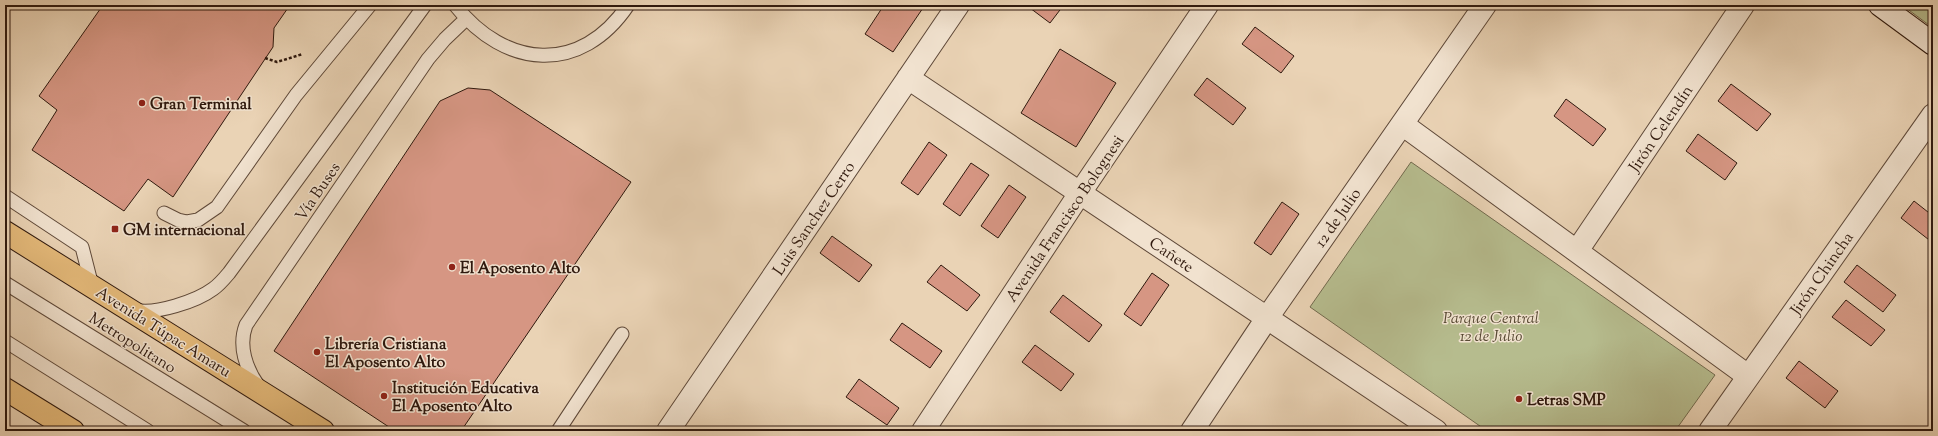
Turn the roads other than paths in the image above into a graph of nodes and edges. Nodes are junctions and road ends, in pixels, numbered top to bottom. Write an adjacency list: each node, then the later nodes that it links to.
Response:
1 (370, 5): 17 (lane)
2 (425, 5): 22 (lane, Vía Buses)
3 (455, 5): 10 (lane)
4 (628, 5): 10 (lane)
5 (958, 5): 12 (street, Luis Sanchez Cerro)
6 (1207, 5): 15 (street, Avenida Francisco Bolognesi)
7 (1485, 5): 14 (street, 12 de Julio)
8 (1743, 5): 19 (street, Jirón Celendín)
9 (1880, 5): 11 (street)
10 (466, 19): 28 (lane, Vía Buses)
11 (1933, 44)
12 (908, 78): 15 (street, Cañete); 34 (street, Luis Sanchez Cerro)
13 (1933, 115): 26 (street, Jirón Chincha)
14 (1402, 124): 19 (street); 23 (street, 12 de Julio)
15 (1080, 193): 23 (street, Cañete); 35 (street, Avenida Francisco Bolognesi)
16 (5, 196): 21 (lane)
17 (164, 213)
18 (5, 232): 21 (main road, Avenida Túpac Amaru)
19 (1577, 252): 26 (street)
20 (5, 283): 31 (lane, Metropolitano)
21 (92, 286): 22 (main road, Avenida Túpac Amaru)
22 (130, 309): 28 (main road, Avenida Túpac Amaru)
23 (1267, 318): 36 (street, 12 de Julio); 37 (street, Cañete)
24 (622, 334): 33 (lane)
25 (5, 341): 30 (lane)
26 (1748, 376): 38 (street, Jirón Chincha)
27 (5, 389): 29 (main road)
28 (265, 394): 32 (main road, Avenida Túpac Amaru)
29 (73, 431)
30 (148, 431)
31 (244, 431)
32 (324, 431)
33 (558, 431)
34 (668, 431)
35 (923, 431)
36 (1192, 431)
37 (1436, 431)
38 (1710, 431)

